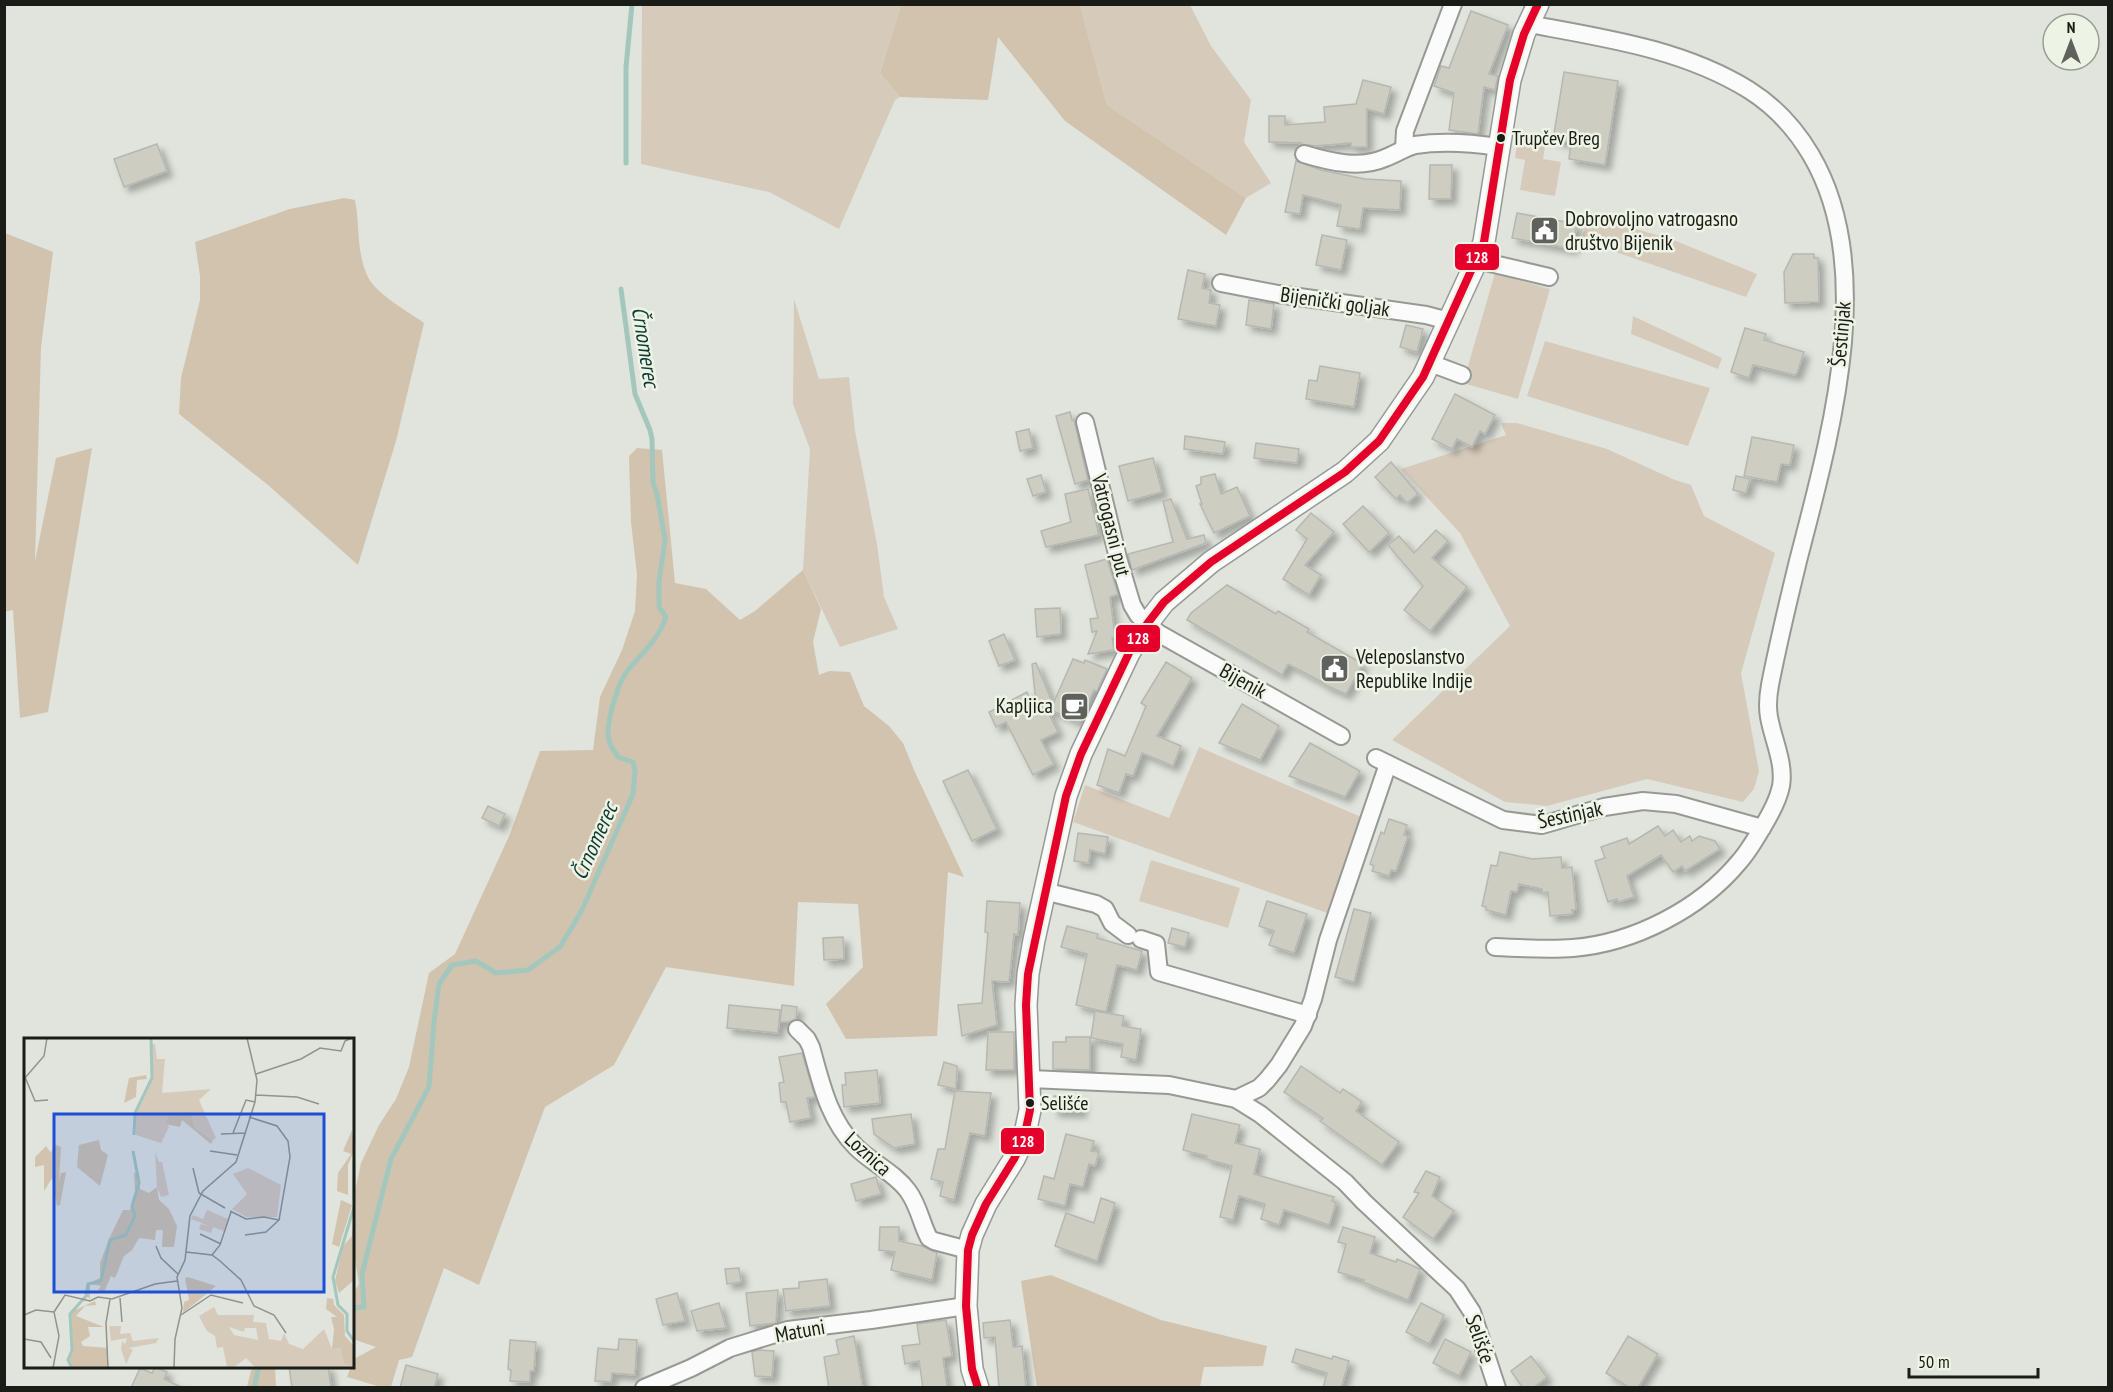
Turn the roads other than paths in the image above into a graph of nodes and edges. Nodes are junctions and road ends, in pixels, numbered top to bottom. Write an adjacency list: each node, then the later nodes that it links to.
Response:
1 (1453, 4): 5 (street)
2 (1538, 4): 3 (main road)
3 (1529, 24): 4 (main road); 16 (street, Šestinjak)
4 (1498, 147): 5 (street); 7 (main road)
5 (1404, 148): 6 (street)
6 (1304, 154)
7 (1477, 260): 8 (street); 10 (main road)
8 (1549, 278)
9 (1221, 284): 10 (street, Bijenički goljak)
10 (1449, 321): 11 (main road)
11 (1430, 363): 12 (street); 14 (main road)
12 (1462, 375)
13 (1084, 422): 14 (street, Vatrogasni put)
14 (1147, 624): 15 (street, Bijenik); 17 (main road)
15 (1341, 736)
16 (1762, 828): 18 (street, Šestinjak); 19 (street, Šestinjak)
17 (1044, 891): 19 (street); 21 (main road)
18 (1495, 946)
19 (1308, 1015): 22 (street, Šestinjak)
20 (797, 1029): 23 (street, Loznica)
21 (1030, 1079): 22 (street, Selišće); 23 (main road)
22 (1236, 1099): 27 (street, Selišće)
23 (969, 1250): 24 (main road)
24 (966, 1306): 25 (street, Matuni); 26 (main road)
25 (644, 1388)
26 (978, 1388)
27 (1497, 1388)

